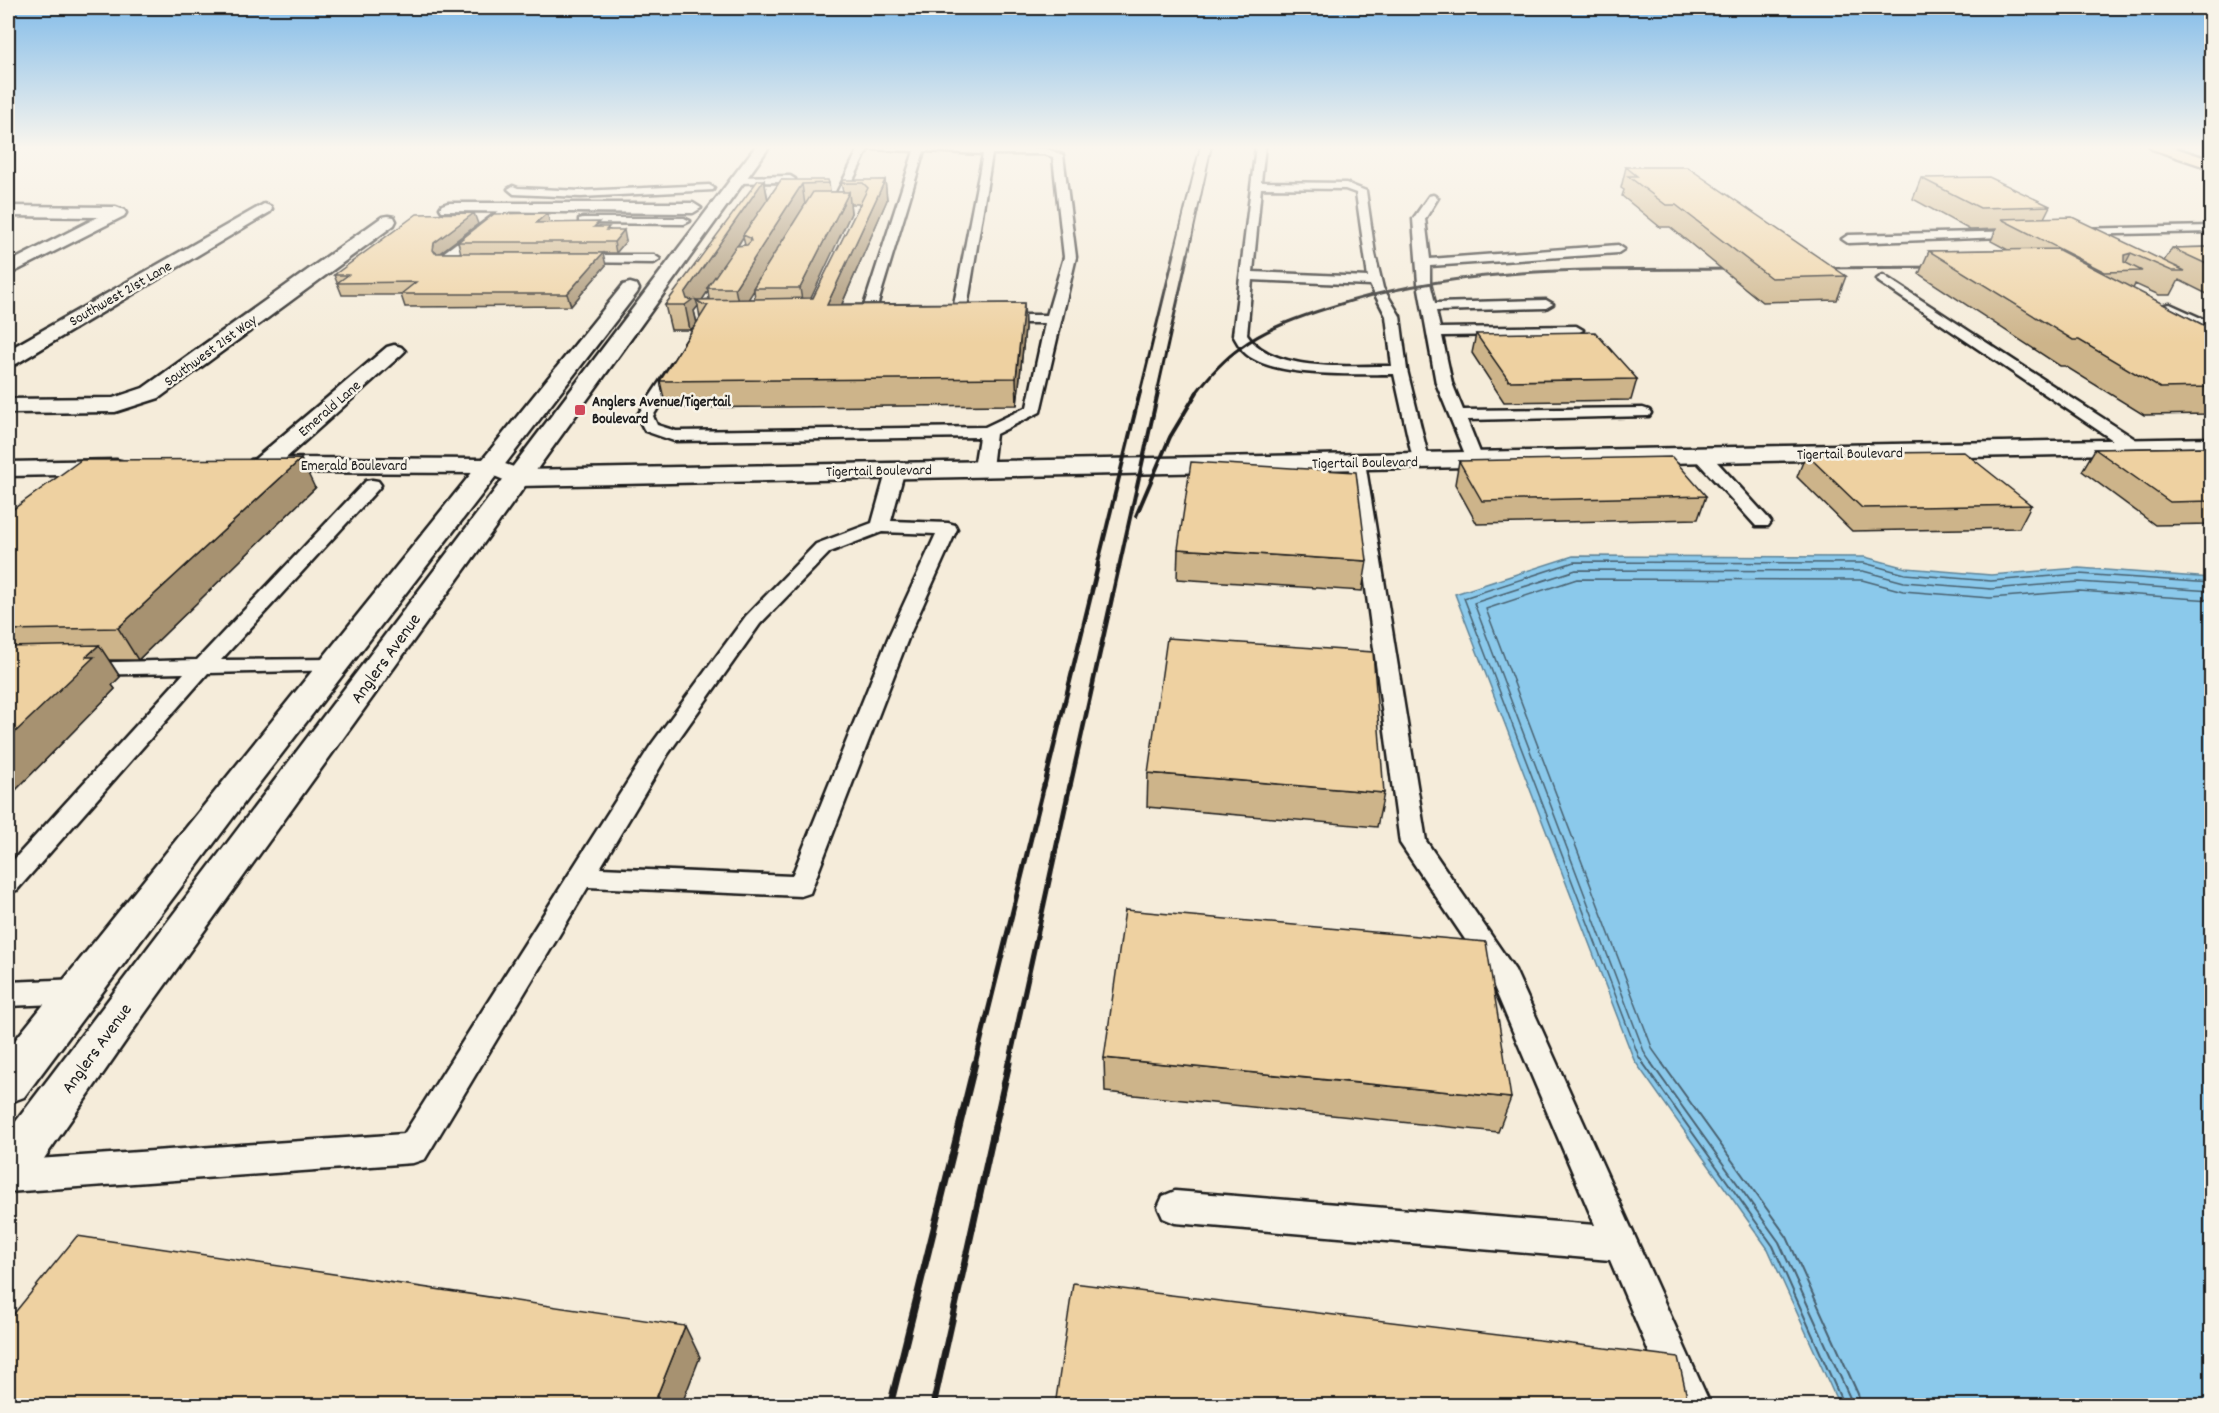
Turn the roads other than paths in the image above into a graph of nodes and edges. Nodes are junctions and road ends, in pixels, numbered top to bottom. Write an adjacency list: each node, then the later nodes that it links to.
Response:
1 (115, 212): 26 (street)
2 (259, 212): 40 (street, Southwest 21st Lane)
3 (502, 212): 22 (lane)
4 (627, 212): 13 (street)
5 (702, 212): 58 (street, Anglers Avenue)
6 (769, 212): 14 (lane)
7 (900, 212): 34 (lane)
8 (979, 212): 33 (lane)
9 (1065, 212): 33 (lane)
10 (1253, 212): 27 (lane)
11 (1363, 212): 29 (lane)
12 (1424, 212): 25 (lane)
13 (689, 214): 16 (lane); 24 (street, Anglers Avenue)
14 (764, 219)
15 (388, 221): 42 (street, Southwest 21st Way)
16 (583, 221)
17 (2211, 229): 19 (lane)
18 (2036, 233): 20 (lane)
19 (2059, 233)
20 (1848, 239)
21 (1618, 249): 25 (lane)
22 (466, 259)
23 (557, 259): 24 (lane)
24 (654, 259): 53 (street, Anglers Avenue)
25 (1424, 263): 32 (lane)
26 (8, 270)
27 (1246, 276): 29 (lane); 41 (lane)
28 (1883, 279): 47 (lane)
29 (1375, 281): 41 (lane)
30 (2160, 303): 35 (lane)
31 (1546, 304): 32 (lane)
32 (1429, 307): 37 (lane)
33 (1053, 319): 45 (lane)
34 (899, 320)
35 (2211, 329)
36 (1576, 330): 37 (lane)
37 (1434, 332): 44 (lane)
38 (688, 349): 45 (lane)
39 (394, 351): 52 (street, Emerald Lane)
40 (8, 359)
41 (1400, 369): 49 (lane)
42 (8, 405)
43 (1643, 412): 44 (lane)
44 (1457, 415): 50 (lane)
45 (988, 432): 55 (lane)
46 (2211, 445): 47 (street, Tigertail Boulevard)
47 (2135, 447): 48 (street, Tigertail Boulevard)
48 (1701, 455): 50 (street, Tigertail Boulevard); 60 (lane)
49 (1421, 460): 50 (street, Tigertail Boulevard); 51 (street, Tigertail Boulevard)
50 (1475, 460)
51 (1358, 462): 55 (street, Tigertail Boulevard); 73 (lane)
52 (251, 465): 53 (street, Emerald Boulevard)
53 (491, 466): 58 (street, Emerald Boulevard); 62 (street, Anglers Avenue)
54 (135, 467): 56 (street)
55 (983, 468): 57 (street, Tigertail Boulevard)
56 (8, 469)
57 (896, 469): 58 (street, Tigertail Boulevard); 61 (lane)
58 (518, 478): 70 (street, Anglers Avenue)
59 (372, 485): 63 (lane)
60 (1762, 522)
61 (880, 526): 65 (lane); 65 (lane)
62 (335, 665): 63 (lane); 67 (street, Anglers Avenue)
63 (203, 666): 64 (lane); 66 (lane)
64 (65, 669)
65 (580, 877): 71 (lane)
66 (8, 883)
67 (79, 991): 68 (lane); 69 (street, Anglers Avenue)
68 (8, 994)
69 (8, 1083)
70 (8, 1170)
71 (8, 1177)
72 (1176, 1207): 73 (lane)
73 (1621, 1244): 74 (lane)
74 (1692, 1406)

